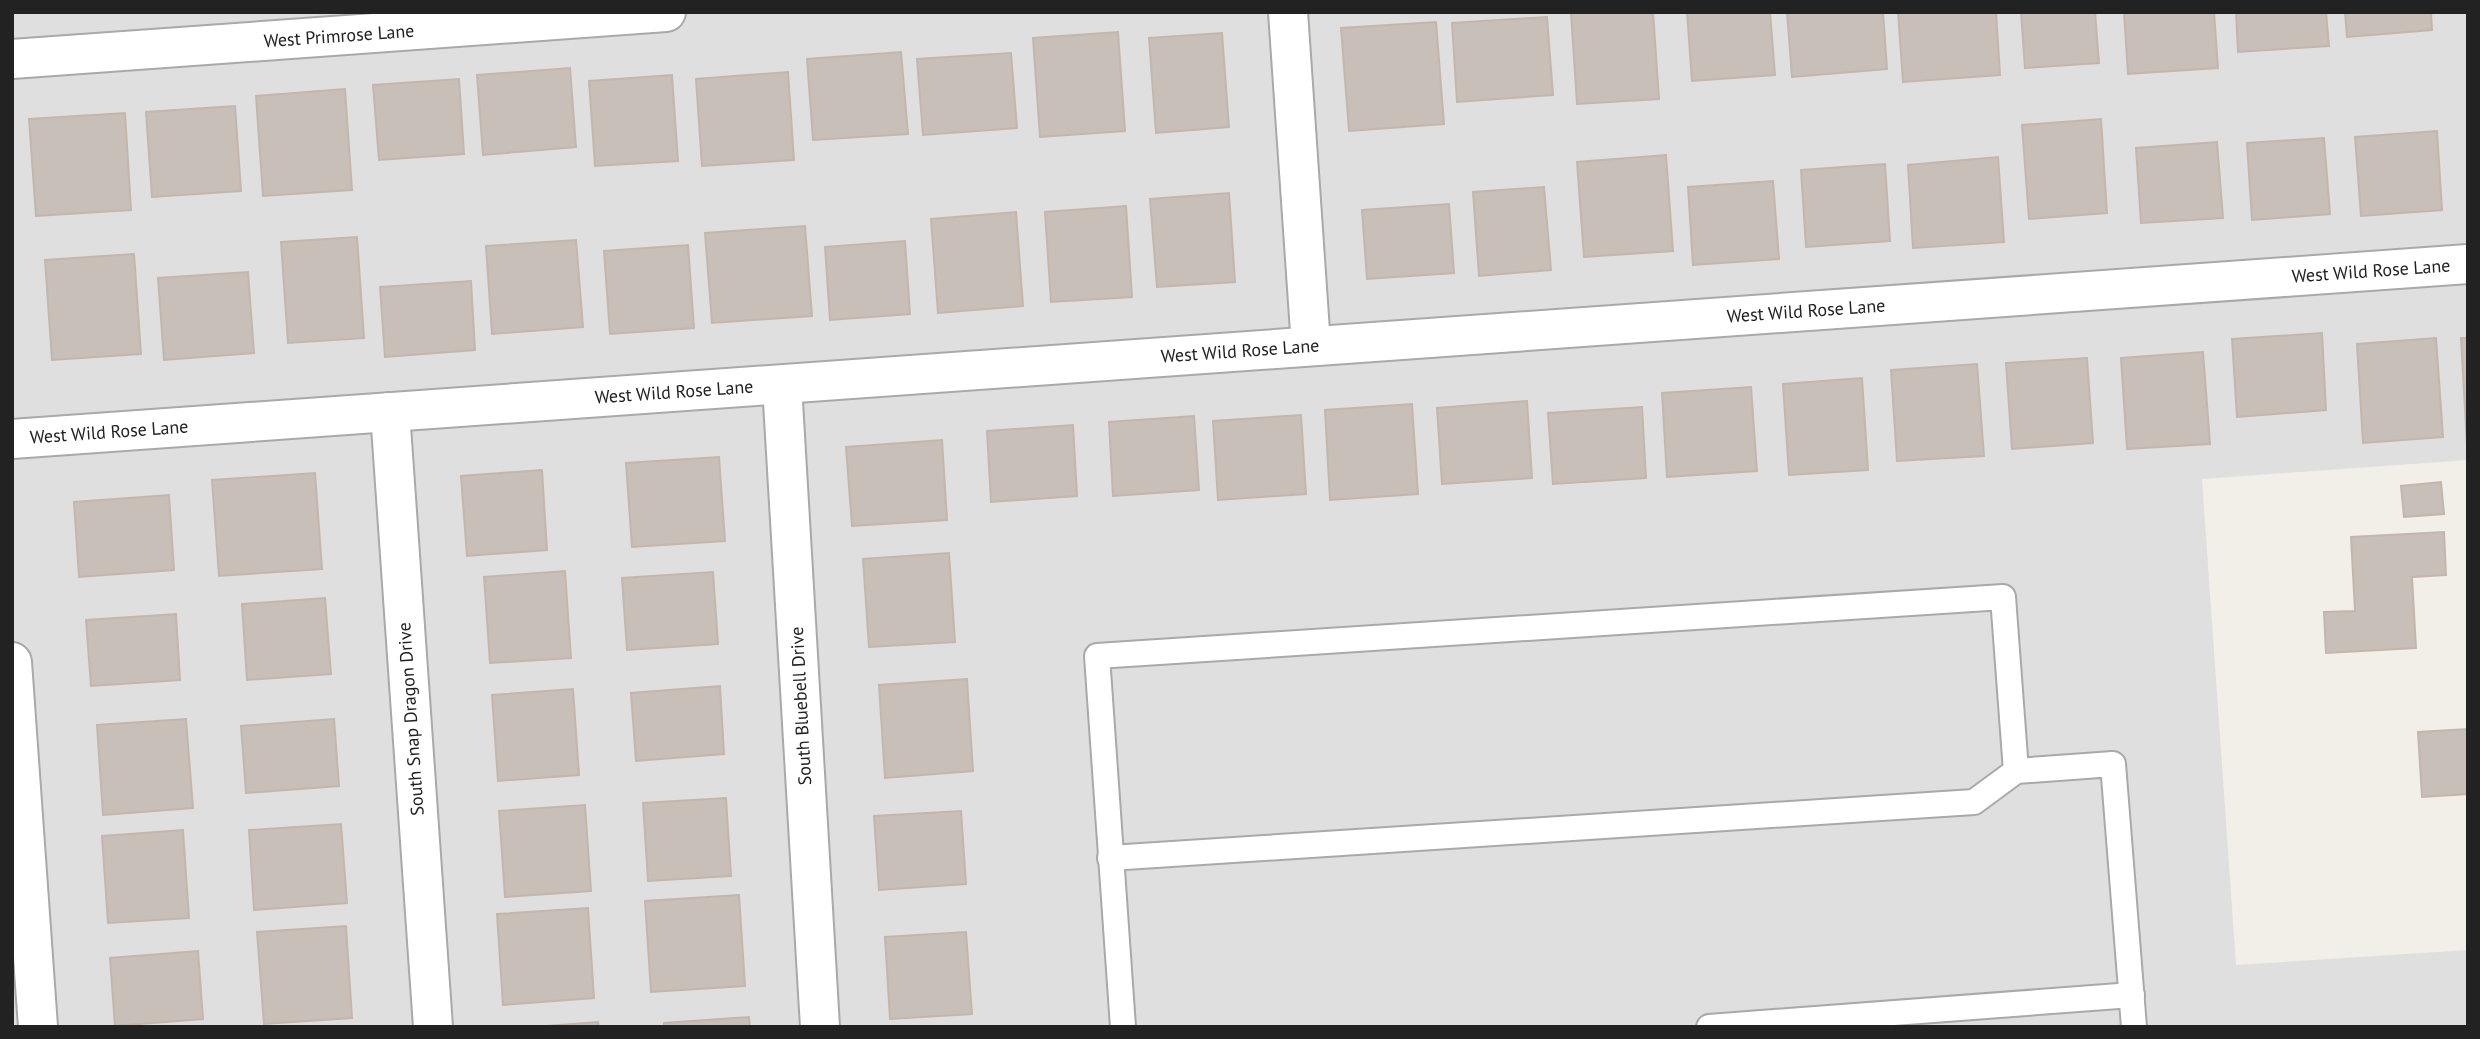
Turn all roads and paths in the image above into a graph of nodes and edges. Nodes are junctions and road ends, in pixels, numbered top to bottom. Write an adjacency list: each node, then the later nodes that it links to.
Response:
1 (666, 12): 3 (street, West Primrose Lane)
2 (1288, 12): 6 (street)
3 (436, 20): 4 (street, West Primrose Lane)
4 (12, 59)
5 (2468, 264): 6 (street, West Wild Rose Lane)
6 (1311, 346): 7 (street, West Wild Rose Lane)
7 (782, 384): 8 (street, West Wild Rose Lane); 17 (street, South Bluebell Drive)
8 (390, 412): 9 (street, West Wild Rose Lane); 16 (street, South Snap Dragon Drive)
9 (12, 439)
10 (12, 662): 15 (street)
11 (2016, 771): 12 (lane); 12 (lane); 13 (lane)
12 (1110, 858): 18 (lane)
13 (2132, 995): 14 (lane); 20 (lane)
14 (1859, 1021): 19 (lane)
15 (38, 1027)
16 (432, 1027)
17 (820, 1027)
18 (1124, 1027)
19 (1709, 1027)
20 (2134, 1027)

